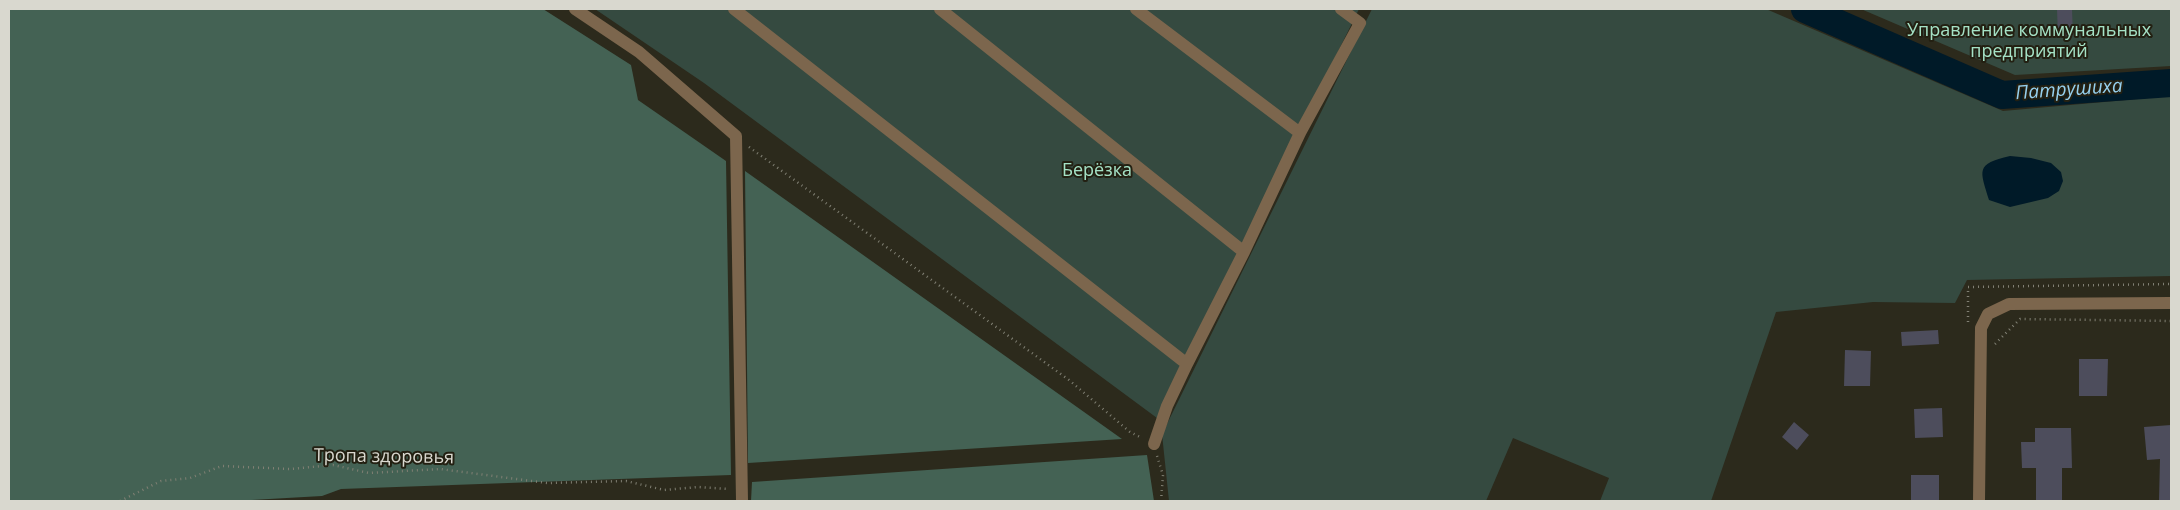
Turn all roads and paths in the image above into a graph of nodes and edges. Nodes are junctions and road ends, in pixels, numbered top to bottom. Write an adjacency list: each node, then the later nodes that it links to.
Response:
1 (575, 9): 7 (street)
2 (734, 9): 14 (street)
3 (940, 9): 8 (street)
4 (1136, 9): 6 (street)
5 (1342, 9): 6 (street)
6 (1300, 134): 8 (street)
7 (736, 136): 15 (path); 16 (street)
8 (1244, 252): 14 (street)
9 (2171, 284): 10 (path)
10 (1968, 287)
11 (2171, 303): 19 (street)
12 (2171, 321): 13 (path)
13 (1989, 350)
14 (1187, 364): 15 (street)
15 (1154, 444): 18 (path)
16 (742, 496): 17 (path, Тропа здоровья)
17 (120, 501)
18 (1161, 501)
19 (1979, 501)

